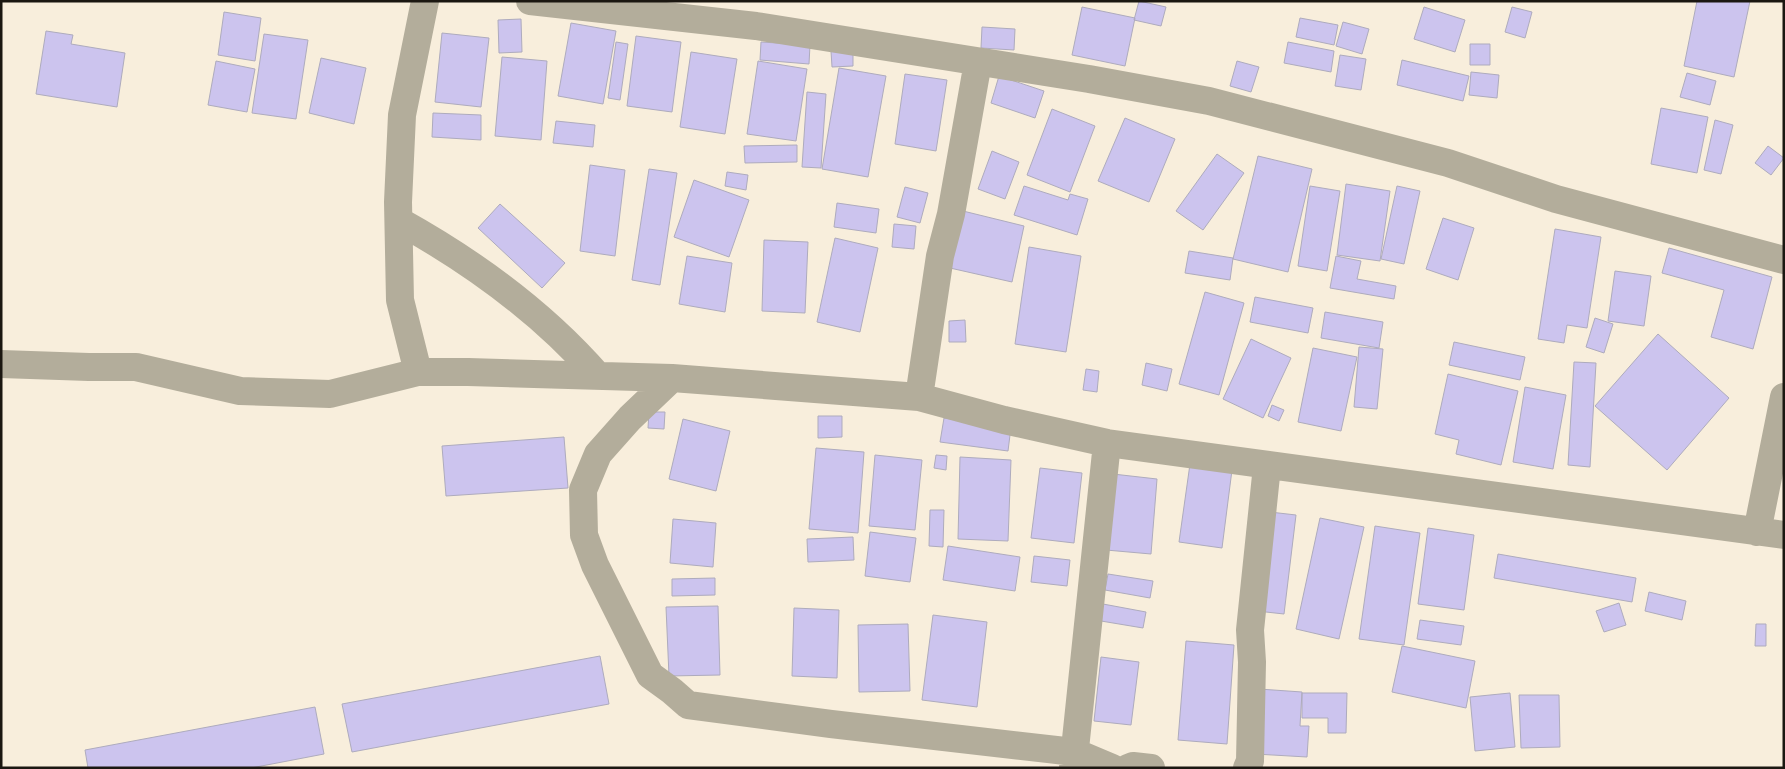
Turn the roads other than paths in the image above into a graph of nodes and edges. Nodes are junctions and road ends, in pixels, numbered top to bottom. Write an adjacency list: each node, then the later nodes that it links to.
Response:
1 (425, 1): 4 (street)
2 (530, 1): 3 (street)
3 (978, 62): 5 (street); 10 (street)
4 (399, 221): 7 (street); 8 (street)
5 (1784, 260)
6 (1, 364): 7 (street)
7 (418, 372): 8 (street)
8 (598, 376): 9 (street)
9 (672, 378): 10 (street); 16 (street)
10 (920, 397): 12 (street)
11 (1784, 397): 14 (street)
12 (1107, 443): 13 (street); 16 (street)
13 (1267, 466): 14 (street); 20 (street)
14 (1757, 532): 15 (street)
15 (1784, 535)
16 (1074, 760): 17 (street)
17 (1112, 768)
18 (1128, 768): 19 (street)
19 (1150, 768)
20 (1247, 768)

